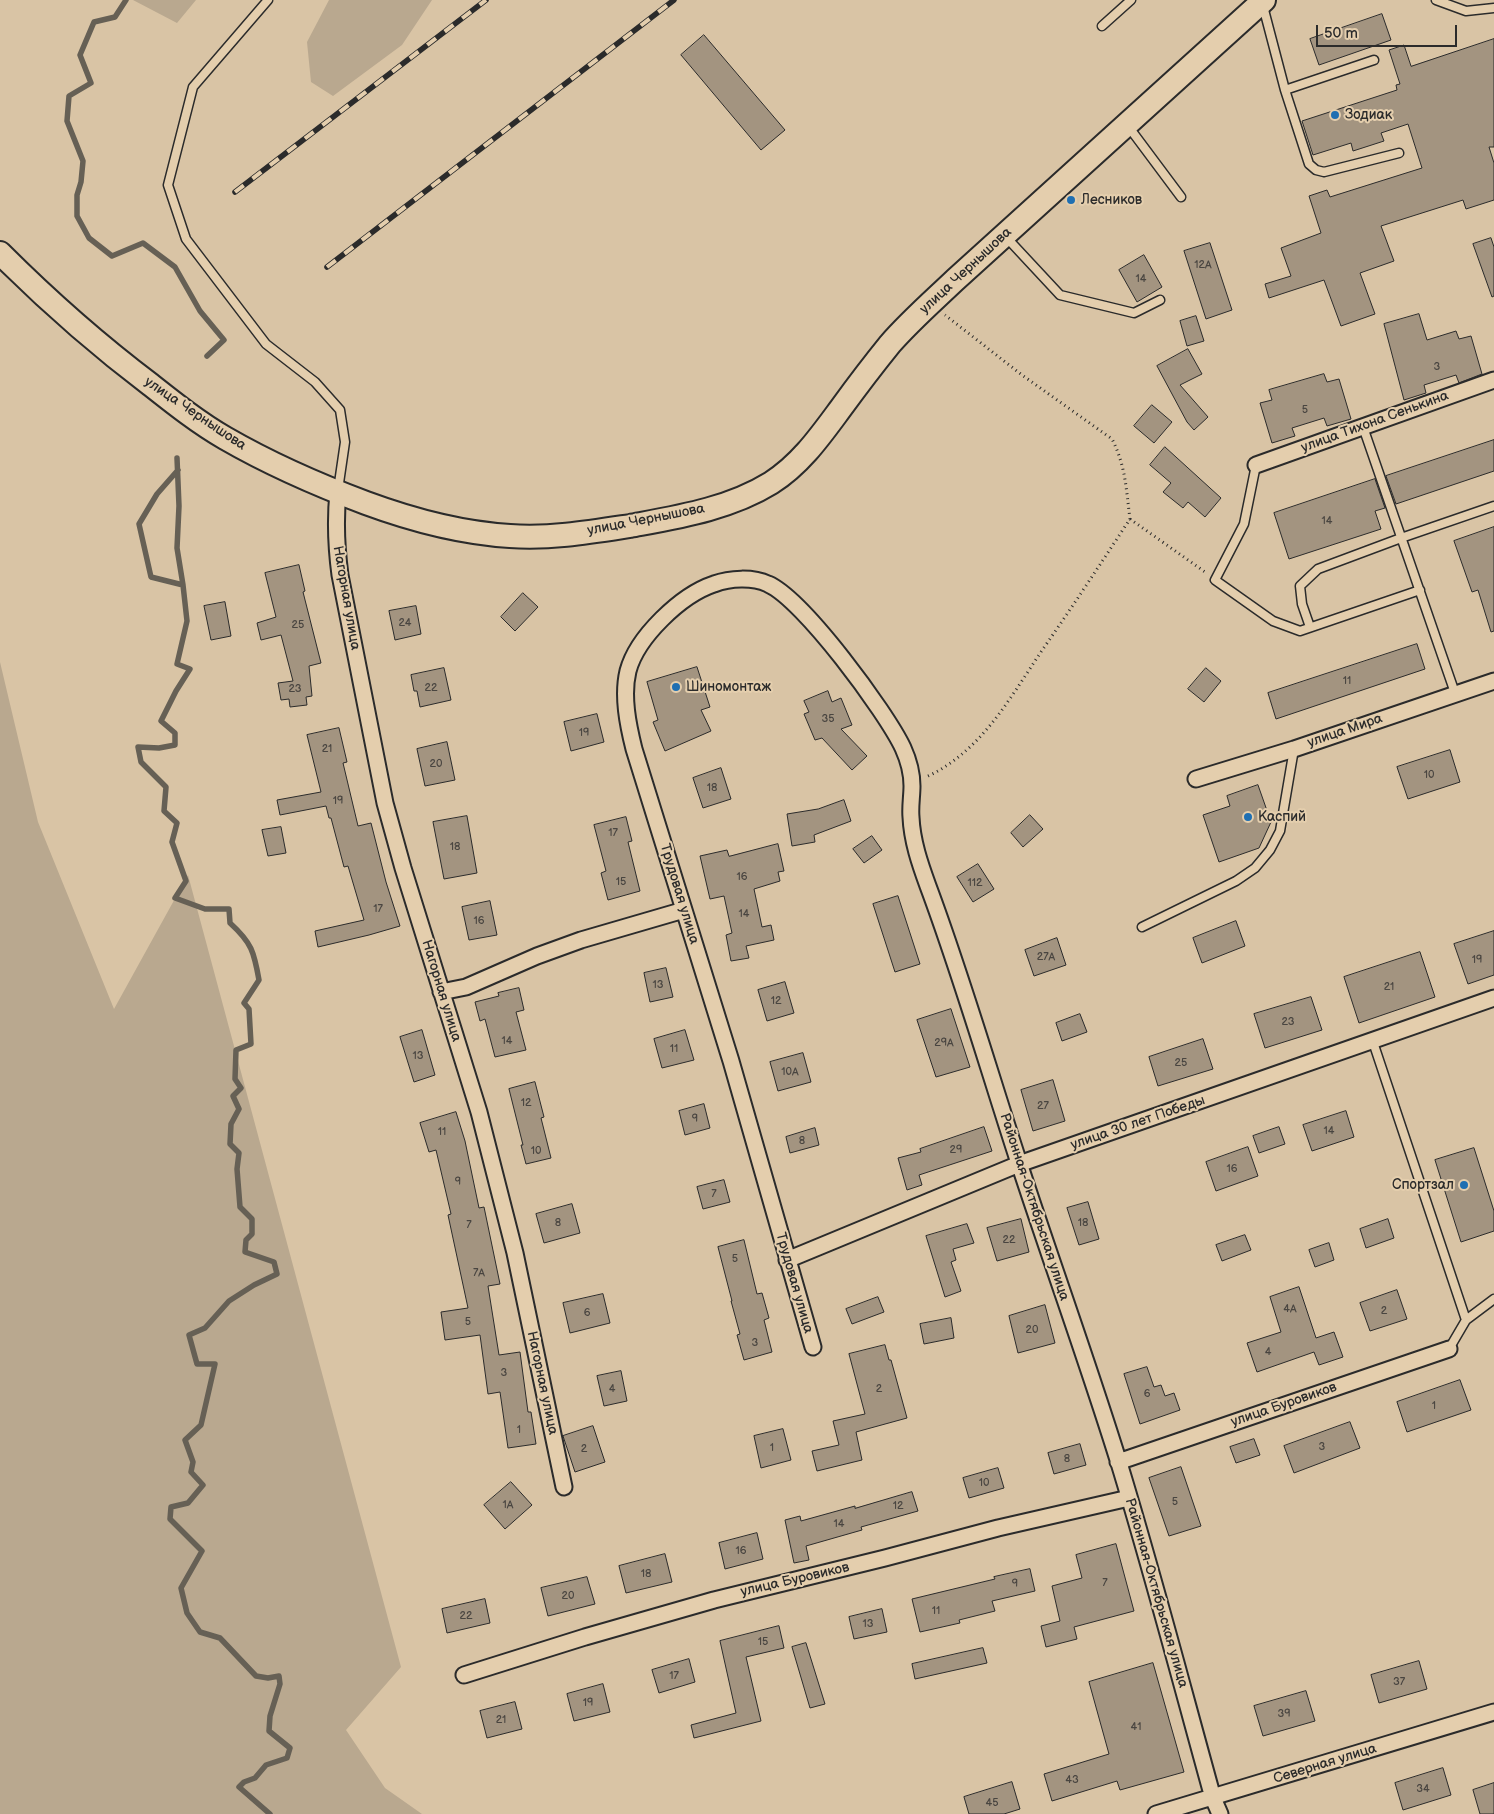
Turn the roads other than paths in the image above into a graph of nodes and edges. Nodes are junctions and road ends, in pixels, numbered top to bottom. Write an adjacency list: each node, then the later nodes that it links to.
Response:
1 (268, 0): 18 (lane)
2 (1131, 0): 6 (lane)
3 (1436, 0): 5 (lane)
4 (1263, 1): 8 (lane); 9 (main road, улица Чернышова)
5 (1494, 8)
6 (1102, 26)
7 (1374, 60): 8 (lane)
8 (1285, 90): 10 (lane)
9 (1126, 124): 11 (lane); 12 (main road, улица Чернышова)
10 (1399, 153)
11 (1181, 197)
12 (1005, 235): 14 (lane); 18 (main road, улица Чернышова)
13 (0, 253): 18 (main road, улица Чернышова)
14 (1160, 300)
15 (1494, 380): 16 (street, улица Тихона Сенькина)
16 (1363, 427): 17 (street, улица Тихона Сенькина); 20 (lane)
17 (1256, 465): 23 (lane)
18 (338, 492): 30 (street, Нагорная улица)
19 (1494, 506): 20 (lane)
20 (1400, 538): 21 (lane); 23 (lane)
21 (1420, 590): 23 (lane); 25 (lane)
22 (812, 623): 28 (street, Трудовая улица); 33 (street, Районная-Октябрьская улица)
23 (1310, 627)
24 (1494, 680): 25 (street, улица Мира)
25 (1455, 693): 26 (street, улица Мира)
26 (1294, 749): 27 (street, улица Мира); 29 (lane)
27 (1196, 779)
28 (684, 910): 30 (street); 34 (street, Трудовая улица)
29 (1142, 927)
30 (441, 992): 40 (street, Нагорная улица)
31 (1494, 998): 32 (street, улица 30 лет Победы)
32 (1373, 1042): 33 (street, улица 30 лет Победы); 36 (lane)
33 (1019, 1164): 34 (street, улица 30 лет Победы); 39 (street, Районная-Октябрьская улица)
34 (787, 1260): 37 (street, Трудовая улица)
35 (1494, 1299): 36 (lane)
36 (1466, 1320): 38 (lane)
37 (813, 1347)
38 (1450, 1349): 39 (street, улица Буровиков)
39 (1118, 1462): 41 (street, Районная-Октябрьская улица)
40 (564, 1487)
41 (1129, 1498): 42 (street, улица Буровиков); 44 (street, Районная-Октябрьская улица)
42 (464, 1675)
43 (1494, 1712): 44 (street, Северная улица)
44 (1214, 1798): 45 (street, Северная улица); 46 (street, Районная-Октябрьская улица)
45 (1156, 1814)
46 (1220, 1814)

